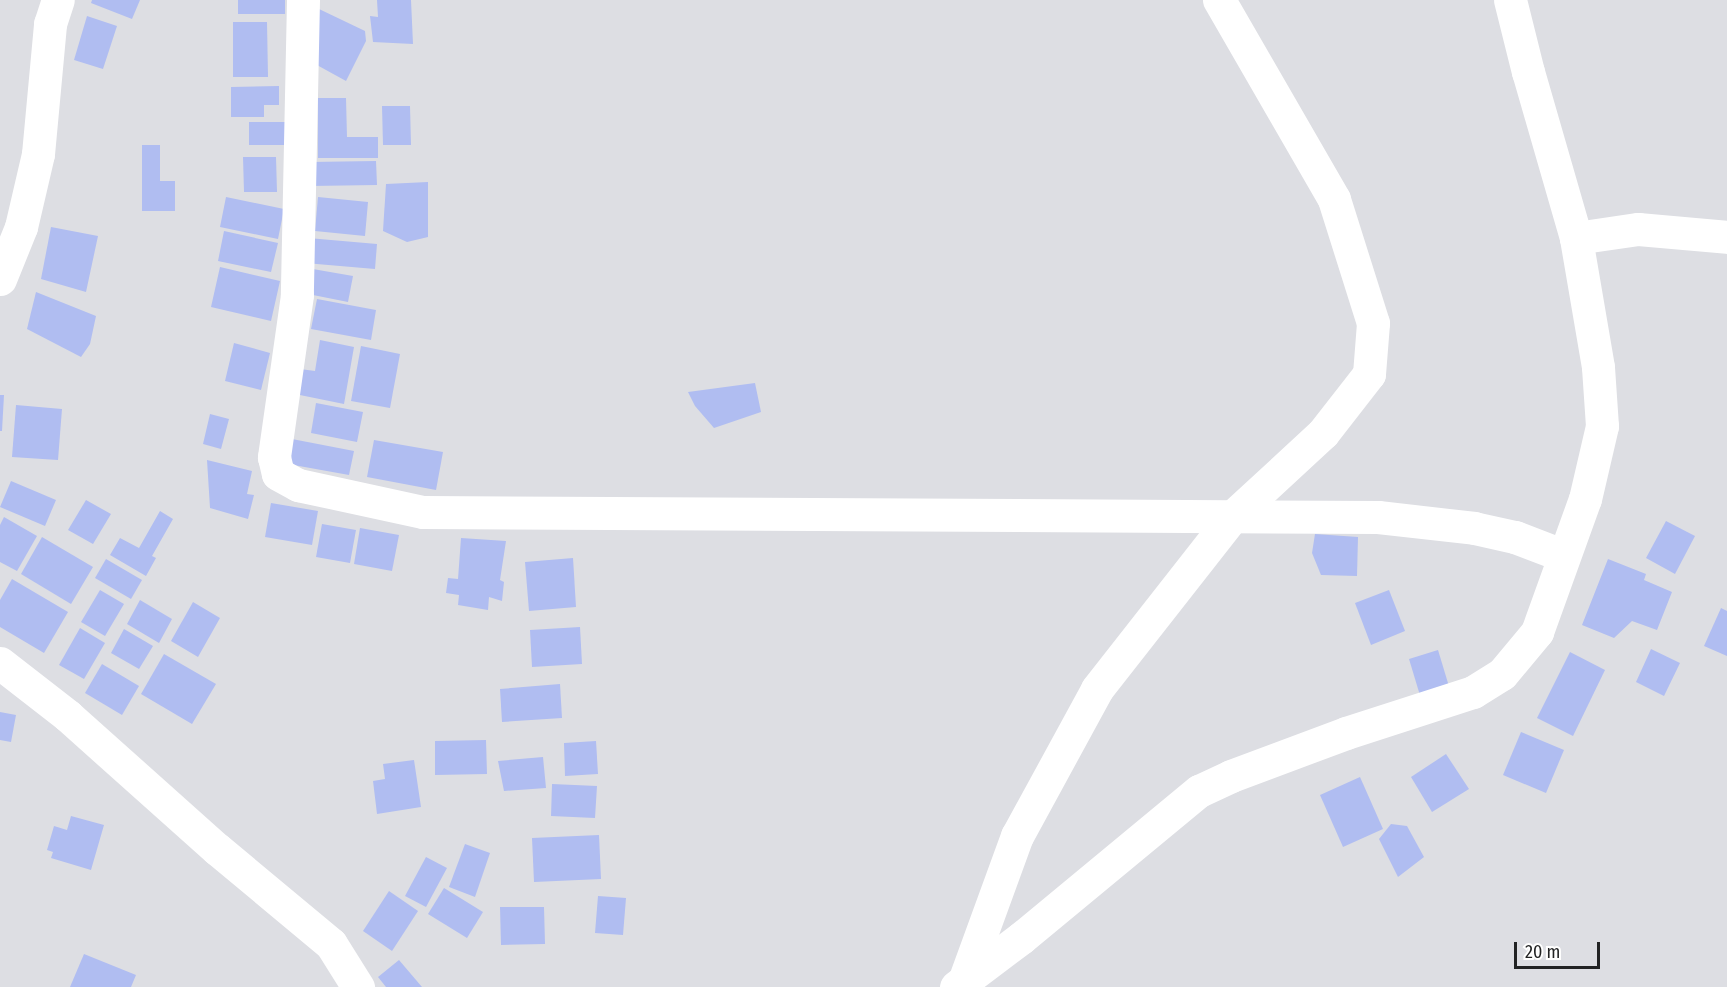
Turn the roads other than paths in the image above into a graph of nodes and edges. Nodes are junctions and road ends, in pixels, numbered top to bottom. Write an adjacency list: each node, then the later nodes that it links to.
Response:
1 (58, 0): 7 (street)
2 (303, 0): 8 (street)
3 (1219, 0): 8 (street)
4 (1510, 0): 6 (street)
5 (1727, 237): 6 (street)
6 (1576, 238): 9 (street)
7 (0, 279)
8 (1231, 518): 9 (street); 11 (street)
9 (1562, 555): 11 (street)
10 (0, 663): 12 (street)
11 (961, 985)
12 (358, 987)

